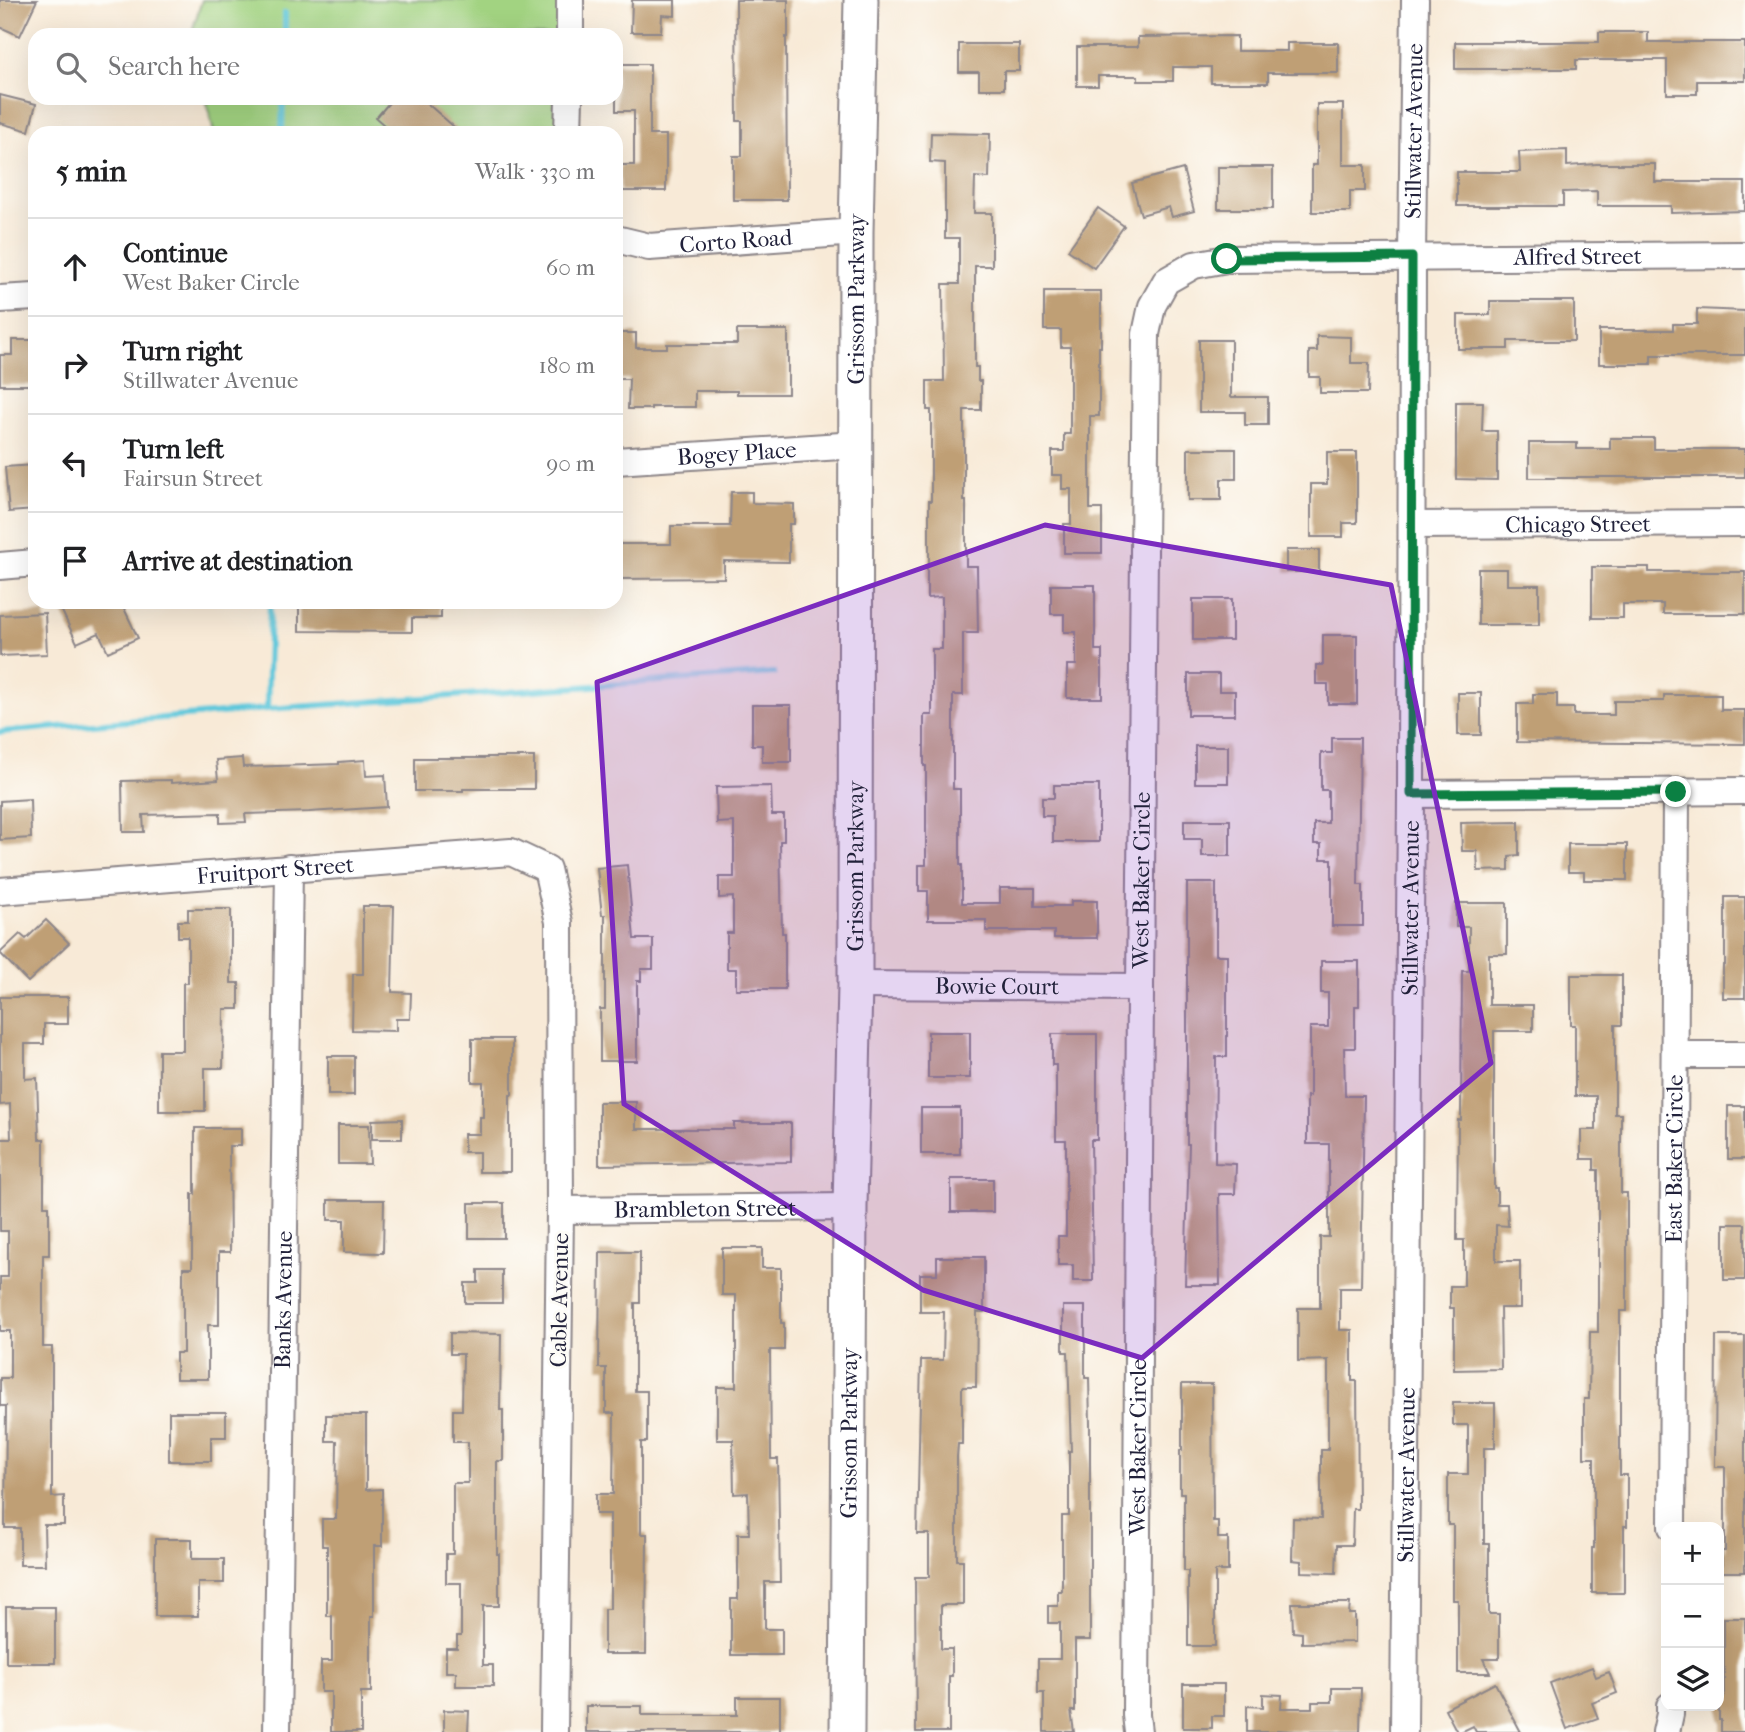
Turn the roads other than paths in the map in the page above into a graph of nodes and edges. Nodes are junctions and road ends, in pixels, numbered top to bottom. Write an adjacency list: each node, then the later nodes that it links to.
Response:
1 (570, 0): 4 (street)
2 (861, 0): 7 (main road, Grissom Parkway)
3 (1415, 0): 10 (street, Stillwater Avenue)
4 (570, 28)
5 (569, 105): 6 (street)
6 (568, 126)
7 (856, 232): 8 (street, Corto Road); 13 (main road, Grissom Parkway)
8 (623, 241)
9 (1745, 255): 10 (street, Alfred Street)
10 (1412, 257): 16 (street, Stillwater Avenue); 26 (street, West Baker Circle)
11 (28, 297): 12 (street)
12 (0, 299)
13 (856, 445): 14 (street, Bogey Place); 25 (main road, Grissom Parkway)
14 (623, 461)
15 (1745, 523): 16 (street, Chicago Street)
16 (1412, 525): 21 (street, Stillwater Avenue)
17 (28, 564): 18 (street)
18 (0, 566)
19 (1745, 791): 20 (street)
20 (1676, 792): 21 (street); 27 (street, East Baker Circle)
21 (1411, 794): 37 (street, Stillwater Avenue)
22 (289, 868): 23 (street, Fruitport Street); 24 (street, Fruitport Street); 33 (street, Banks Avenue)
23 (547, 869): 30 (street, Cable Avenue)
24 (0, 891)
25 (855, 985): 26 (street, Bowie Court); 29 (main road, Grissom Parkway)
26 (1140, 987): 36 (street, West Baker Circle)
27 (1676, 1055): 28 (street); 31 (street, East Baker Circle)
28 (1745, 1055)
29 (850, 1207): 30 (street, Brambleton Street); 35 (main road, Grissom Parkway)
30 (560, 1210): 34 (street, Cable Avenue)
31 (1672, 1522)
32 (1670, 1711): 38 (street)
33 (277, 1732)
34 (554, 1732)
35 (847, 1732)
36 (1138, 1732)
37 (1404, 1732)
38 (1666, 1732)

